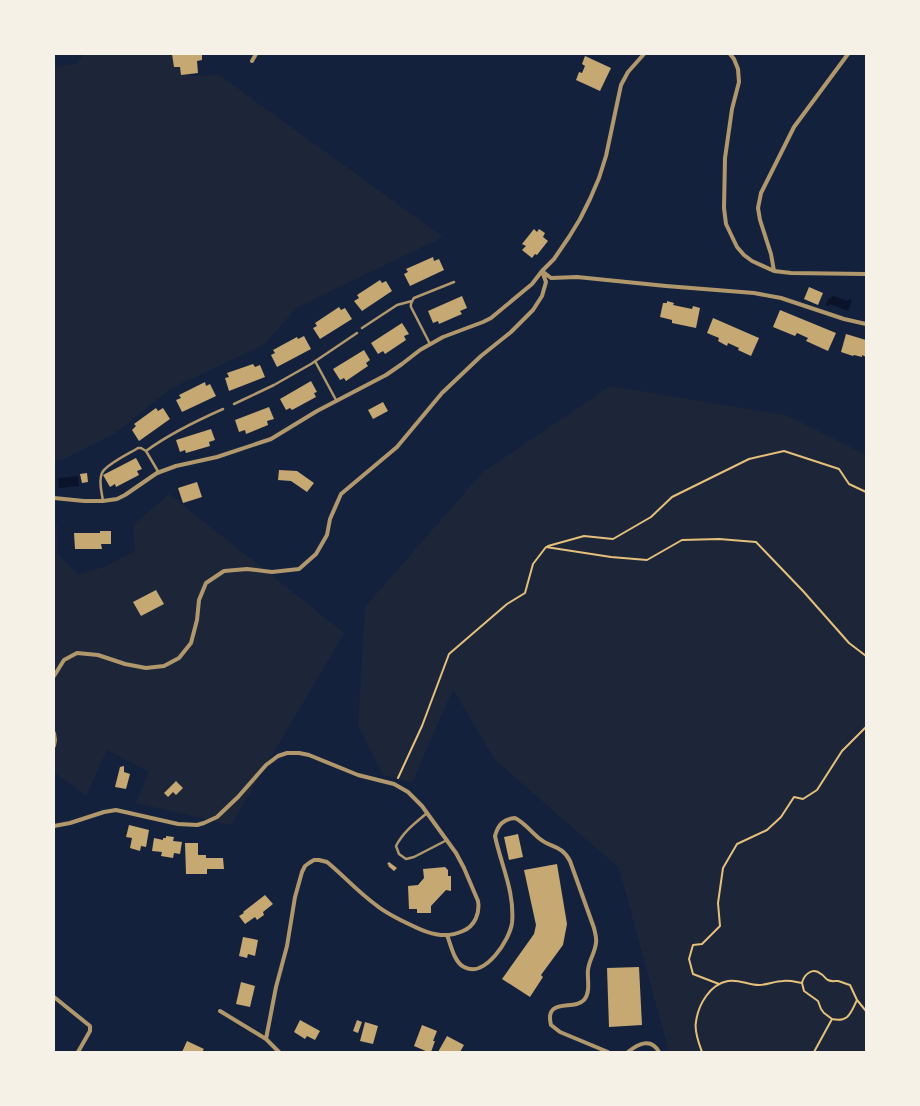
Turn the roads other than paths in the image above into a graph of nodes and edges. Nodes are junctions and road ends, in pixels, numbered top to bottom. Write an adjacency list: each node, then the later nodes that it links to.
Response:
1 (256, 54): 5 (street)
2 (644, 54): 7 (street)
3 (730, 54): 6 (street)
4 (848, 54): 6 (street)
5 (252, 61)
6 (774, 270): 8 (street)
7 (542, 271): 11 (street); 14 (street); 23 (street)
8 (866, 274)
9 (454, 282): 10 (lane)
10 (412, 301): 12 (lane); 14 (lane)
11 (866, 324)
12 (362, 328)
13 (357, 333): 15 (lane)
14 (430, 344): 16 (street)
15 (315, 361): 16 (lane); 17 (lane)
16 (336, 400): 20 (street)
17 (234, 404)
18 (222, 409): 19 (lane)
19 (146, 451): 20 (lane); 22 (lane)
20 (159, 473): 22 (street)
21 (54, 498): 22 (street)
22 (103, 502)
23 (54, 676)
24 (54, 733): 25 (street)
25 (54, 746)
26 (427, 813): 27 (street); 28 (street); 28 (lane)
27 (54, 826)
28 (447, 840): 29 (street)
29 (447, 935): 32 (street); 35 (street)
30 (54, 997): 33 (street)
31 (220, 1011): 32 (street)
32 (266, 1039): 34 (street)
33 (78, 1052)
34 (279, 1052)
35 (608, 1052)
36 (628, 1052): 37 (street)
37 (659, 1052)

